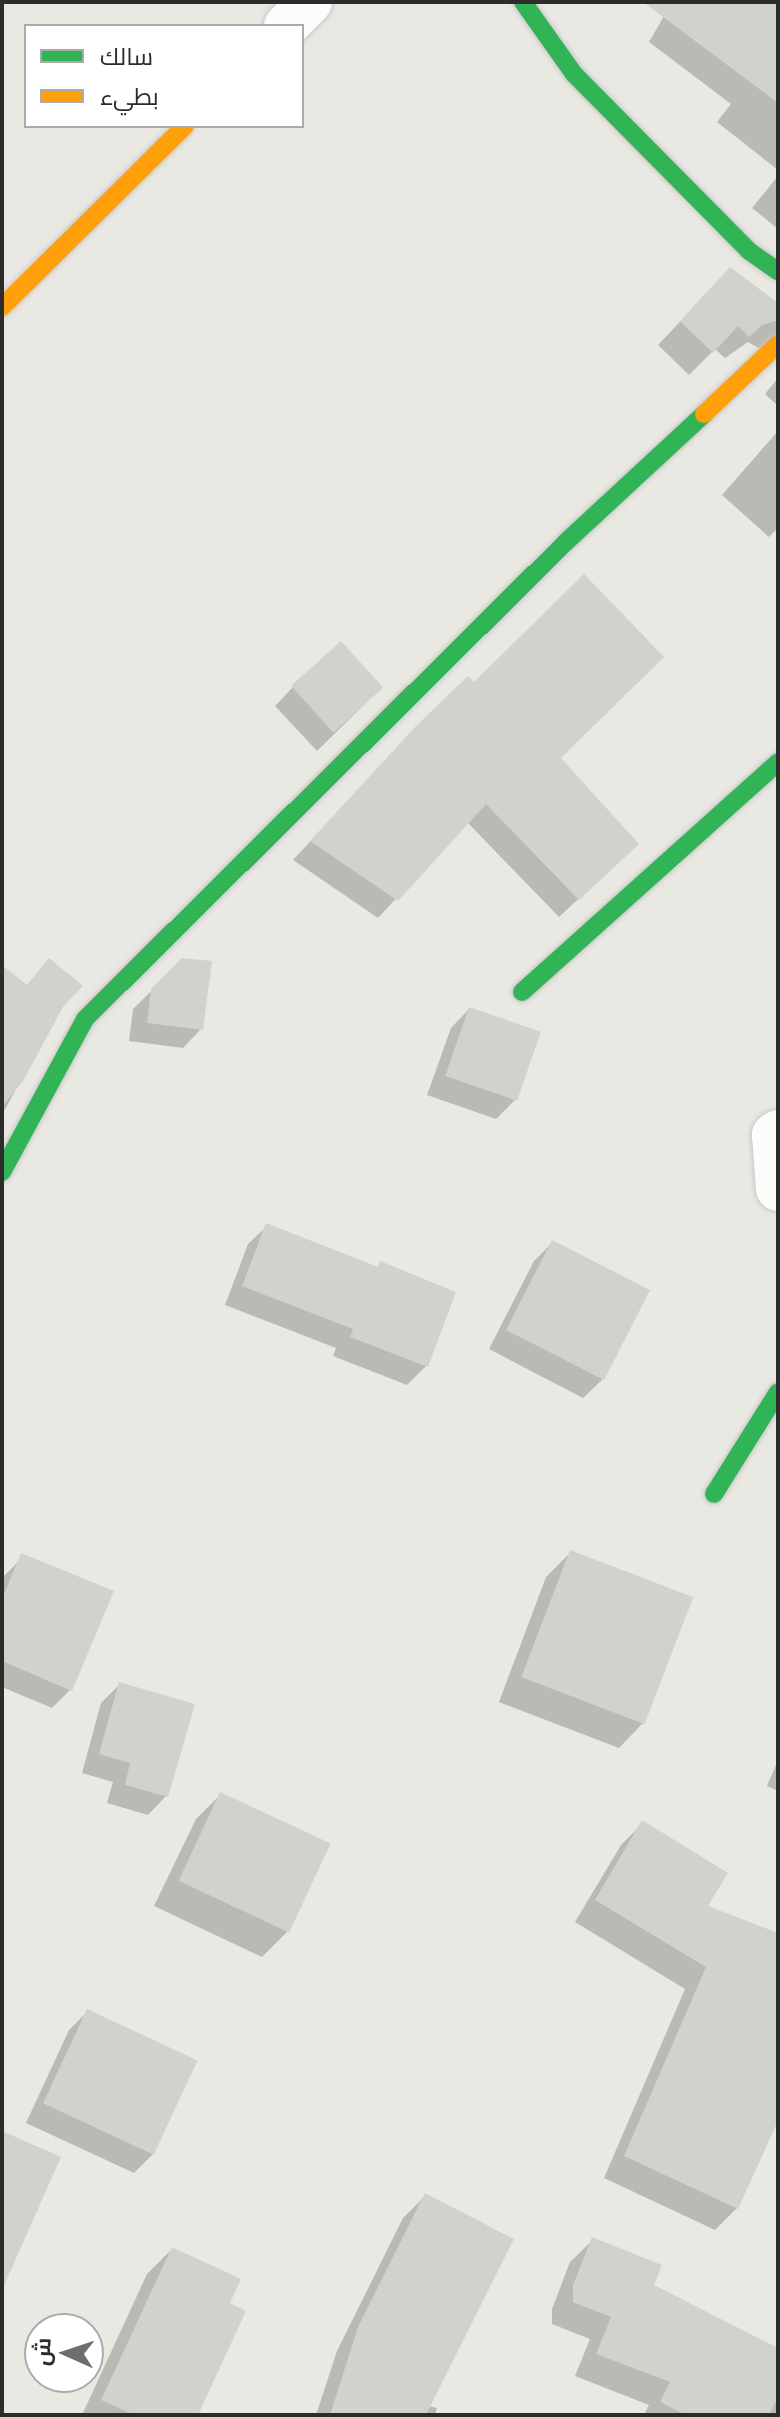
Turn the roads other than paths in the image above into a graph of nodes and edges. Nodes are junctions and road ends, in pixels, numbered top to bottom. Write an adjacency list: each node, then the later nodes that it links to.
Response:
1 (310, 2): 3 (street)
2 (523, 2): 5 (street)
3 (288, 24)
4 (183, 128): 6 (street)
5 (778, 271)
6 (2, 307)
7 (778, 344): 11 (street)
8 (778, 762): 9 (street)
9 (522, 992)
10 (778, 1132): 12 (street)
11 (2, 1172)
12 (778, 1189)
13 (778, 1392): 14 (street)
14 (714, 1494)

